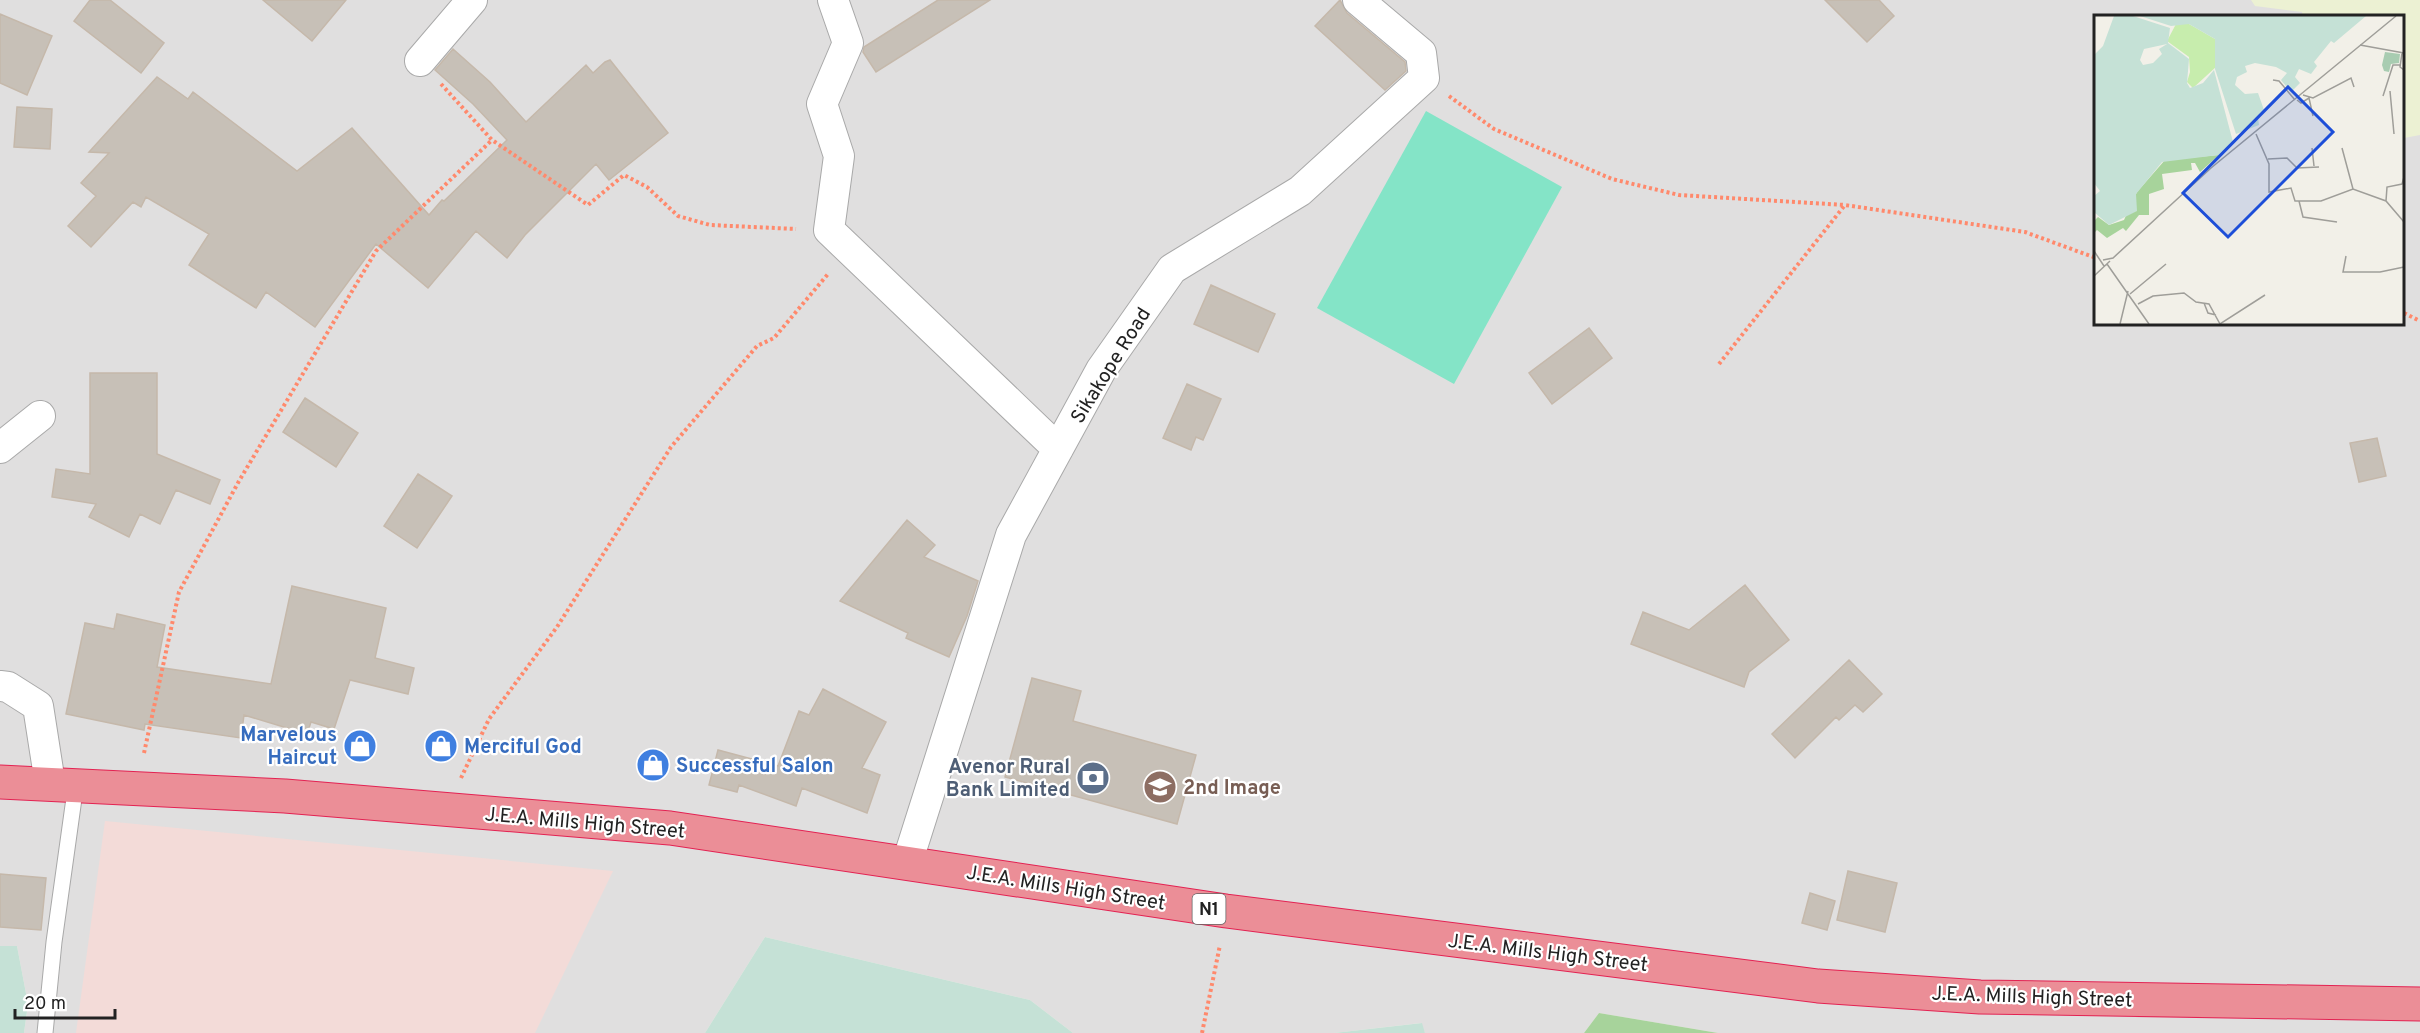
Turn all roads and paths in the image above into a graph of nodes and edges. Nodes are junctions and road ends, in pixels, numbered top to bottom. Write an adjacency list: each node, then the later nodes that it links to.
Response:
1 (472, 0): 4 (street)
2 (833, 0): 8 (street)
3 (1358, 0): 5 (street)
4 (420, 61): 6 (path)
5 (1424, 78): 7 (path); 15 (street, Sikakope Road)
6 (492, 140): 8 (path); 17 (path)
7 (1845, 205): 9 (path); 12 (path)
8 (839, 240): 15 (street); 18 (path)
9 (2094, 257)
10 (2405, 314): 11 (path)
11 (2420, 321)
12 (1719, 364)
13 (40, 416): 14 (street)
14 (0, 448)
15 (1058, 449): 21 (street, Sikakope Road)
16 (0, 686): 20 (street)
17 (144, 753)
18 (460, 779)
19 (0, 782): 20 (highway, J.E.A. Mills High Street / N1)
20 (63, 783): 21 (highway, J.E.A. Mills High Street / N1); 24 (lane)
21 (906, 863): 22 (highway, J.E.A. Mills High Street / N1)
22 (1226, 911): 23 (highway, J.E.A. Mills High Street / N1); 25 (path)
23 (2420, 1004)
24 (45, 1033)
25 (1202, 1033)

